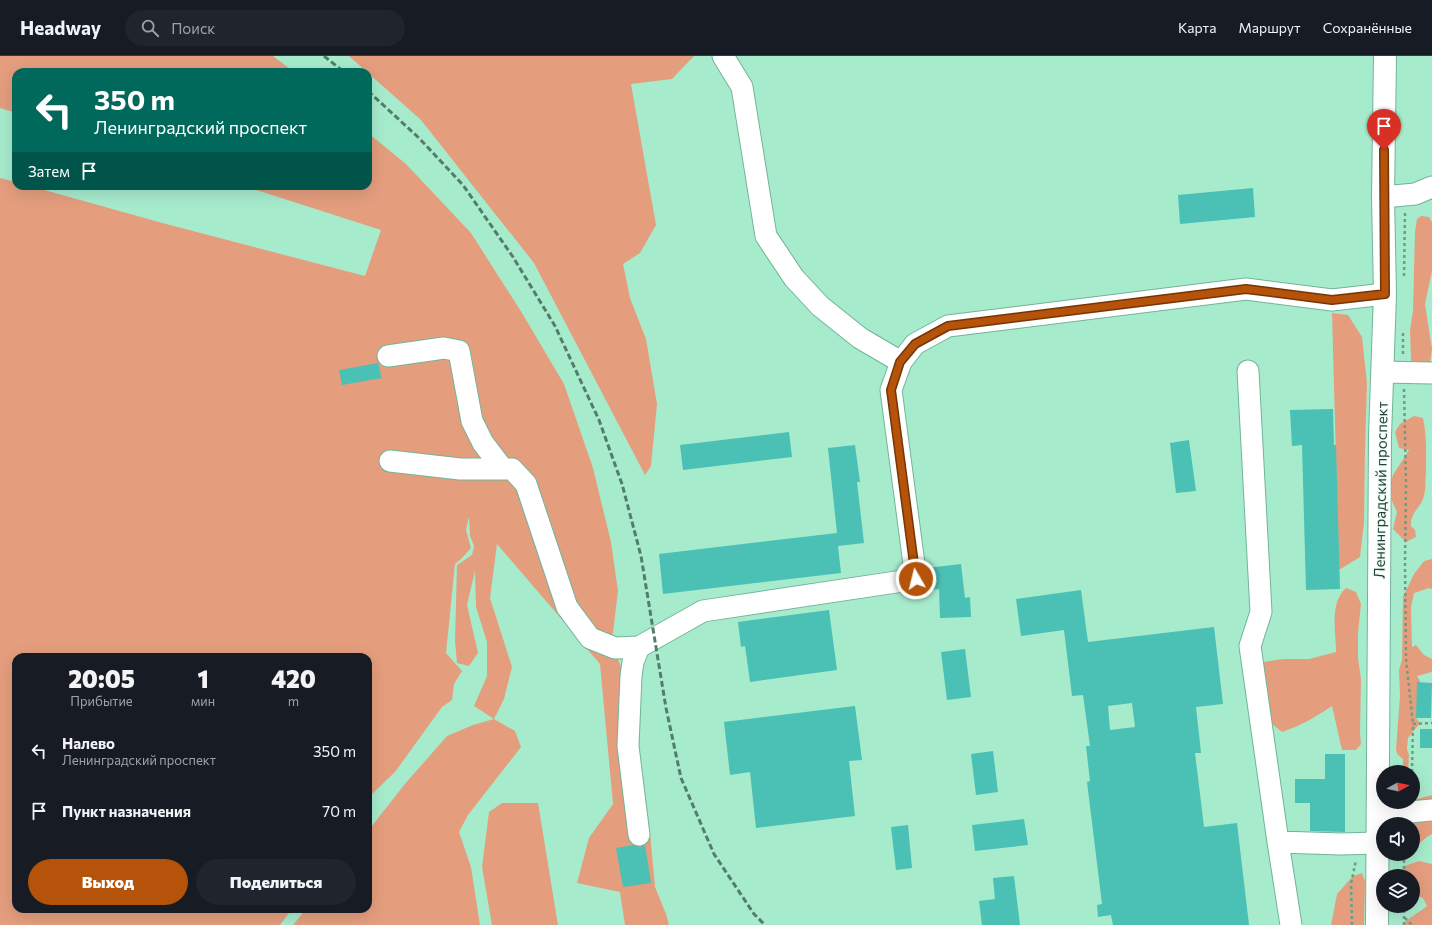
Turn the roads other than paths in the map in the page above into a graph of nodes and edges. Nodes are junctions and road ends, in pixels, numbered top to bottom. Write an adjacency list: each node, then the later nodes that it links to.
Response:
1 (722, 56): 7 (street)
2 (1385, 56): 4 (main road, Ленинградский проспект)
3 (1432, 187): 4 (street)
4 (1383, 197): 5 (main road, Ленинградский проспект)
5 (1385, 294): 7 (street); 9 (main road, Ленинградский проспект)
6 (388, 356): 12 (street)
7 (900, 362): 13 (street)
8 (1248, 371): 17 (street)
9 (1393, 372): 10 (street); 15 (main road, Ленинградский проспект)
10 (1432, 373)
11 (390, 461): 12 (street)
12 (503, 469): 13 (street)
13 (639, 647): 16 (street)
14 (1432, 810): 15 (street)
15 (1378, 816): 18 (main road, Ленинградский проспект)
16 (639, 835)
17 (1278, 842): 18 (street); 19 (street)
18 (1367, 844): 20 (main road, Ленинградский проспект)
19 (1291, 925)
20 (1377, 925)

